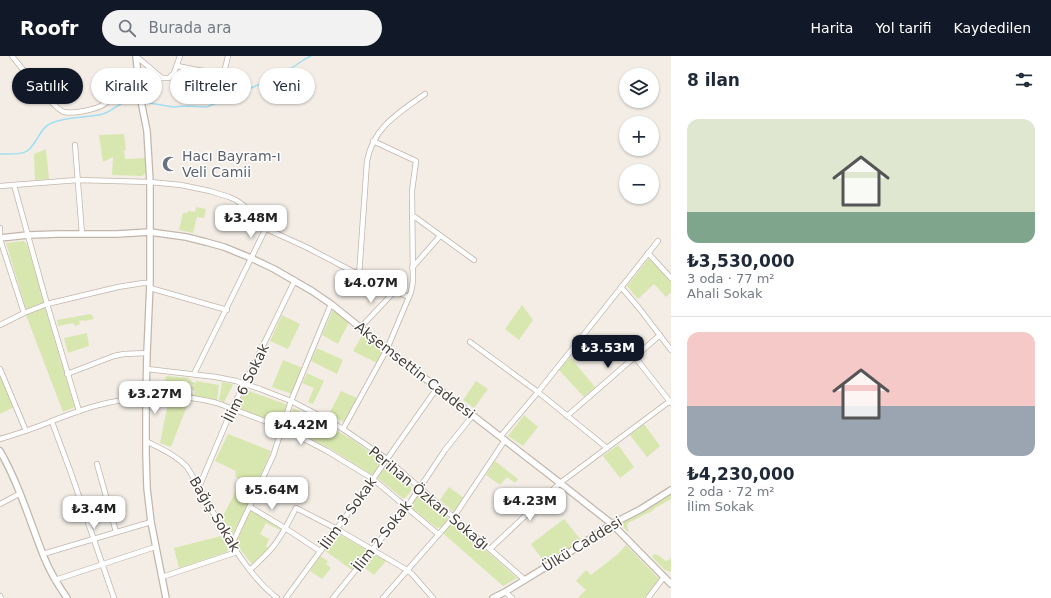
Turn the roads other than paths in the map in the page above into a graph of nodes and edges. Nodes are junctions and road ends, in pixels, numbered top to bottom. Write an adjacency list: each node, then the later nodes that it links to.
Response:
1 (12, 56): 10 (street)
2 (136, 56): 6 (street); 7 (street)
3 (180, 56): 5 (street)
4 (228, 56): 5 (street)
5 (177, 66): 8 (street)
6 (137, 68)
7 (150, 68)
8 (162, 78)
9 (425, 94): 12 (street)
10 (105, 104)
11 (141, 104): 15 (street)
12 (373, 141): 18 (street); 31 (street)
13 (75, 145): 14 (street)
14 (78, 180): 15 (street); 16 (street); 22 (street)
15 (150, 182): 20 (street); 21 (street)
16 (14, 185): 17 (street); 23 (street)
17 (0, 186)
18 (412, 216): 24 (street); 30 (street)
19 (0, 228): 25 (street)
20 (266, 228): 28 (street); 31 (street)
21 (150, 232): 22 (street, Akşemsettin Caddesi); 28 (street, Akşemsettin Caddesi); 34 (street)
22 (82, 234): 23 (street, Akşemsettin Caddesi)
23 (28, 235): 25 (street, Akşemsettin Caddesi); 38 (street)
24 (440, 236): 29 (street); 30 (street)
25 (0, 238): 41 (street)
26 (658, 240): 27 (street)
27 (648, 253): 32 (street); 35 (street)
28 (251, 258): 33 (street, Akşemsettin Caddesi); 40 (street)
29 (474, 260)
30 (412, 268): 37 (street)
31 (359, 276): 36 (street)
32 (671, 278)
33 (295, 280): 39 (street, Akşemsettin Caddesi); 54 (street, İlim 6 Sokak)
34 (150, 285): 38 (street); 40 (street); 48 (street)
35 (621, 287): 44 (street); 56 (street)
36 (394, 292): 37 (street); 43 (street)
37 (409, 297): 46 (street)
38 (47, 304): 41 (street); 52 (street)
39 (331, 304): 43 (street, Akşemsettin Caddesi); 58 (street)
40 (227, 310): 53 (street)
41 (24, 313): 42 (street)
42 (0, 325)
43 (360, 328): 46 (street, Akşemsettin Caddesi)
44 (660, 335): 47 (street); 49 (street)
45 (470, 342): 56 (street)
46 (387, 349): 55 (street, Akşemsettin Caddesi); 66 (street)
47 (671, 350)
48 (147, 353): 51 (street); 52 (street)
49 (635, 357): 59 (street); 63 (street)
50 (0, 369): 67 (street)
51 (147, 369): 53 (street, Perihan Özkan Sokağı); 57 (street)
52 (67, 374): 61 (street)
53 (194, 374): 54 (street, Perihan Özkan Sokağı)
54 (245, 384): 58 (street, Perihan Özkan Sokağı); 60 (street, İlim 6 Sokak)
55 (437, 388): 62 (street, Akşemsettin Caddesi); 73 (street, İlim 3 Sokak)
56 (538, 392): 63 (street); 69 (street)
57 (146, 397): 60 (street); 61 (street); 70 (street)
58 (291, 402): 65 (street); 66 (street, Perihan Özkan Sokağı)
59 (670, 402): 71 (street)
60 (232, 409): 65 (street); 77 (street, İlim 6 Sokak)
61 (79, 411): 64 (street)
62 (473, 415): 69 (street, Akşemsettin Caddesi); 78 (street, İlim 2 Sokak)
63 (567, 416): 71 (street)
64 (52, 422): 67 (street); 91 (street)
65 (283, 428): 75 (street); 83 (street)
66 (343, 429): 73 (street, Perihan Özkan Sokağı)
67 (26, 431): 68 (street)
68 (0, 439)
69 (503, 439): 76 (street, Akşemsettin Caddesi); 84 (street)
70 (146, 441): 77 (street, Bağış Sokak); 85 (street)
71 (607, 448): 76 (street)
72 (0, 451): 80 (street)
73 (387, 459): 75 (street, İlim 3 Sokak); 78 (street, Perihan Özkan Sokağı)
74 (97, 464): 89 (street)
75 (373, 479): 82 (street); 88 (street, İlim 3 Sokak)
76 (560, 483): 86 (street, Akşemsettin Caddesi); 94 (street)
77 (199, 487): 92 (street, Bağış Sokak)
78 (419, 488): 82 (street, İlim 2 Sokak); 84 (street, Perihan Özkan Sokağı)
79 (671, 490): 86 (street, Ülkü Caddesi)
80 (19, 494): 81 (street); 98 (street)
81 (0, 504)
82 (406, 507): 90 (street); 95 (street, İlim 2 Sokak)
83 (250, 508): 87 (street); 92 (street)
84 (453, 518): 90 (street); 94 (street, Perihan Özkan Sokağı)
85 (151, 522): 89 (street); 93 (street)
86 (612, 524): 103 (street, Akşemsettin Caddesi); 105 (street, Ülkü Caddesi)
87 (285, 528): 88 (street); 96 (street); 100 (street)
88 (336, 529): 95 (street); 96 (street, İlim 3 Sokak)
89 (116, 532): 91 (street)
90 (438, 534): 101 (street)
91 (93, 539): 98 (street); 99 (street)
92 (232, 544): 97 (street, Bağış Sokak)
93 (155, 547): 99 (street); 102 (street)
94 (490, 549): 105 (street, Perihan Özkan Sokağı)
95 (372, 550): 101 (street); 113 (street, İlim 2 Sokak)
96 (320, 551): 112 (street, İlim 3 Sokak)
97 (237, 552): 100 (street, Bağış Sokak); 102 (street)
98 (43, 554): 104 (street)
99 (103, 565): 104 (street); 109 (street)
100 (250, 570): 111 (street, Bağış Sokak)
101 (407, 570): 114 (street); 115 (street)
102 (162, 577): 110 (street)
103 (664, 577): 106 (street, Akşemsettin Caddesi); 118 (street)
104 (55, 580): 108 (street)
105 (525, 580): 107 (street, Ülkü Caddesi)
106 (671, 584)
107 (505, 592): 116 (street, Ülkü Caddesi); 117 (street)
108 (67, 598)
109 (114, 598)
110 (166, 598)
111 (276, 598)
112 (286, 598)
113 (333, 598)
114 (383, 598)
115 (433, 598)
116 (493, 598)
117 (512, 598)
118 (648, 598)

